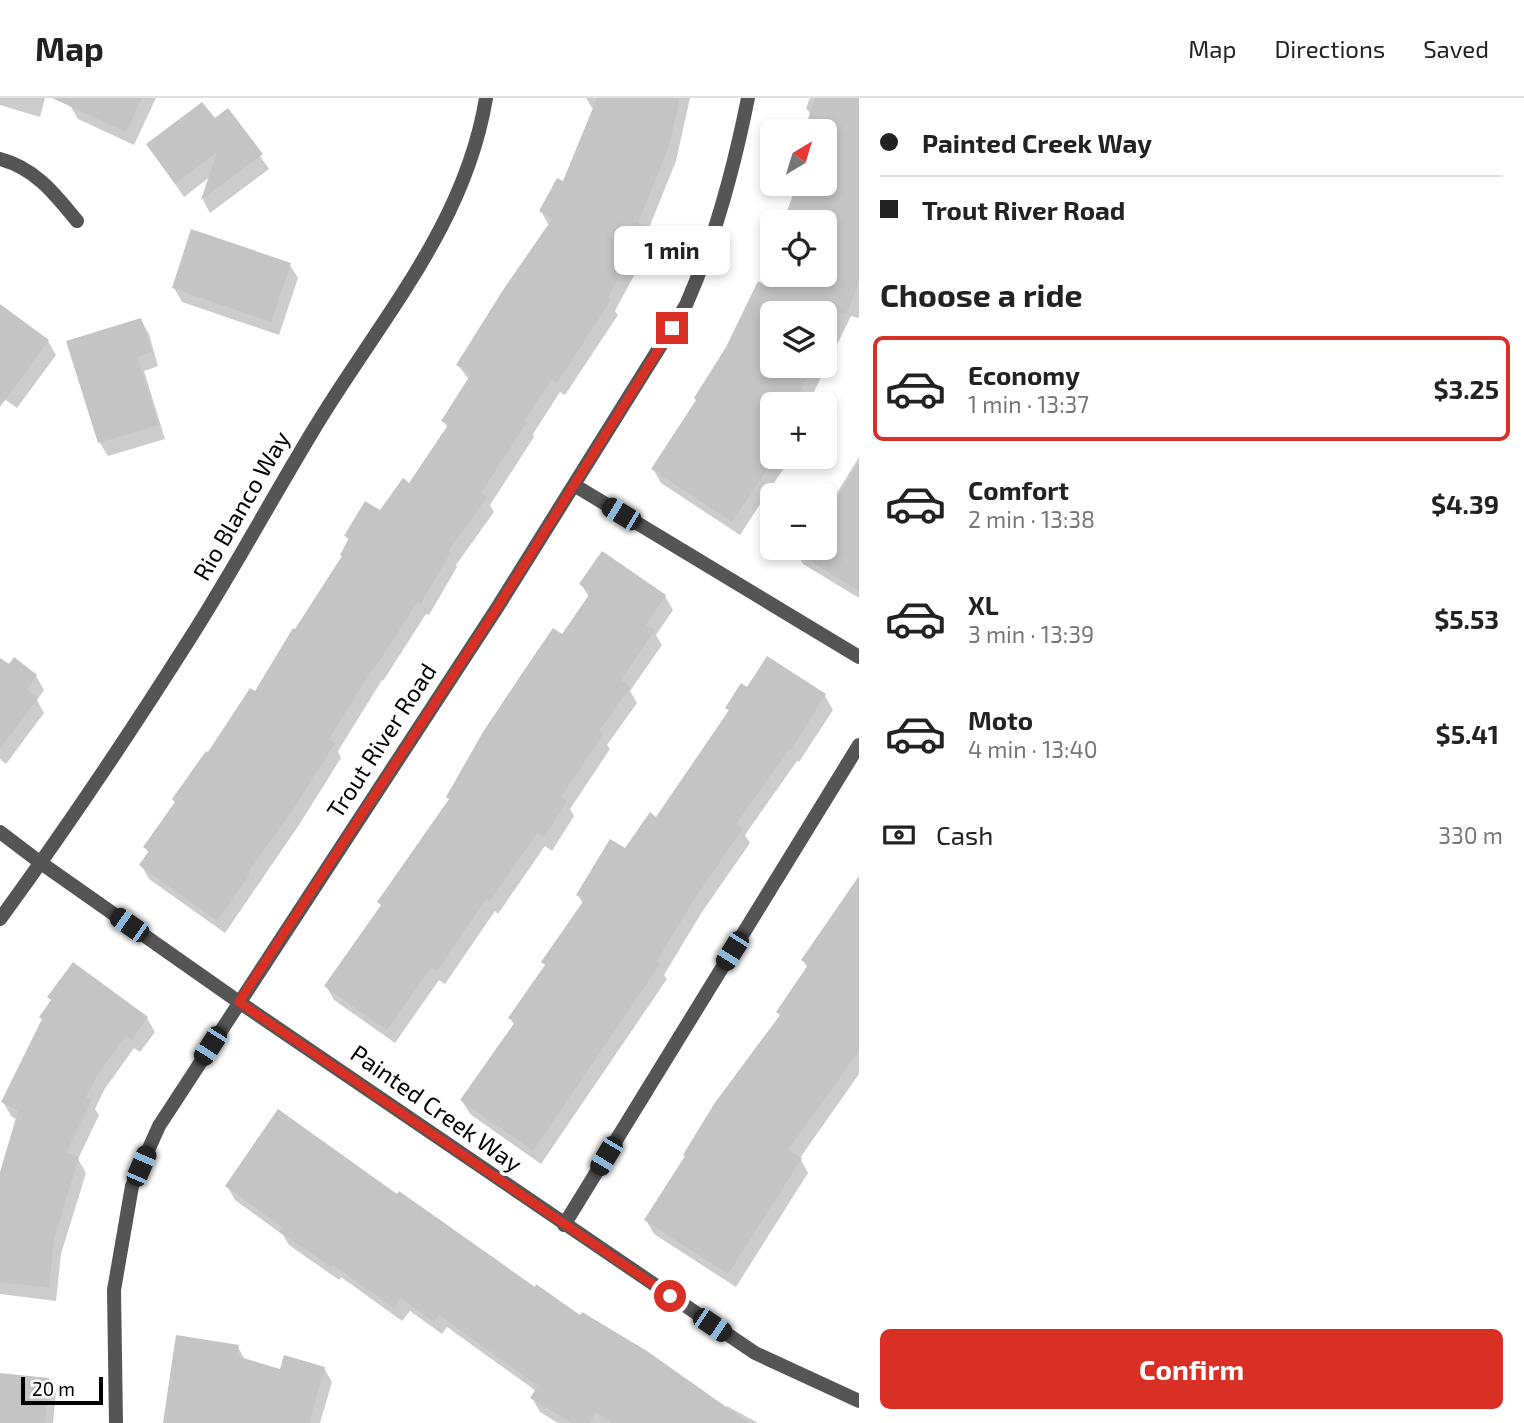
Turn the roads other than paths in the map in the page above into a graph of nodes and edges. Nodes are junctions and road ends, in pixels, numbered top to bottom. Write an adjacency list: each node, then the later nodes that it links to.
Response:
1 (486, 98): 9 (street, Rio Blanco Way)
2 (748, 98): 5 (street, Trout River Road)
3 (0, 159): 4 (street)
4 (78, 221)
5 (574, 485): 6 (street); 11 (street, Trout River Road)
6 (859, 657)
7 (859, 745): 12 (street)
8 (0, 832): 9 (street, Painted Creek Way)
9 (41, 863): 10 (street, Rio Blanco Way); 11 (street, Painted Creek Way)
10 (0, 919)
11 (239, 1002): 12 (street, Painted Creek Way); 14 (street, Trout River Road)
12 (564, 1225): 13 (street, Painted Creek Way)
13 (859, 1401)
14 (116, 1423)

